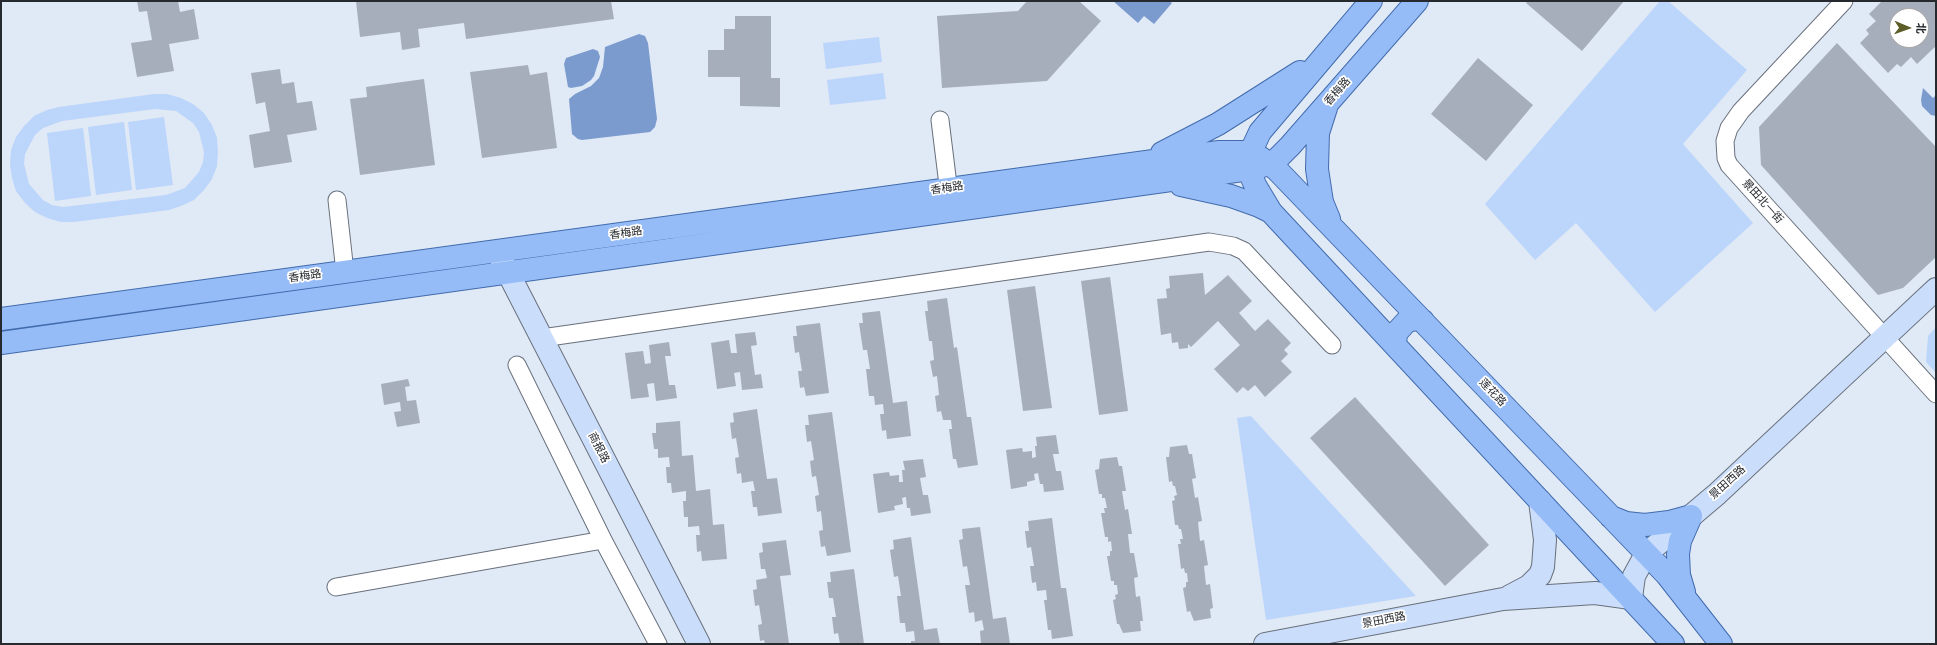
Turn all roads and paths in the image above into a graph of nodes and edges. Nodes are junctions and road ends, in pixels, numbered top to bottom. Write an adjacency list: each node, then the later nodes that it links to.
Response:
1 (1371, 1): 4 (main road)
2 (1417, 1): 5 (main road, 香梅路)
3 (1844, 1): 22 (street, 景田北一街)
4 (1332, 46): 7 (main road); 8 (main road)
5 (1329, 101): 7 (main road, 香梅路); 14 (main road)
6 (940, 120): 10 (street)
7 (1257, 162): 8 (main road, 香梅路); 9 (main road, 香梅路); 13 (main road); 14 (main road, 莲花路)
8 (1129, 164): 10 (main road, 香梅路)
9 (1156, 182): 12 (main road, 香梅路); 13 (main road)
10 (949, 189): 12 (street); 15 (main road, 香梅路)
11 (337, 200): 16 (street)
12 (952, 211): 17 (main road, 香梅路)
13 (1271, 212): 25 (main road)
14 (1340, 235): 20 (main road, 莲花路)
15 (498, 252): 16 (main road, 香梅路); 17 (street, 商报路)
16 (345, 272): 19 (main road, 香梅路)
17 (509, 273): 21 (street, 商报路); 23 (main road, 香梅路)
18 (1936, 289): 22 (street, 景田西路)
19 (1, 319)
20 (1423, 321): 25 (main road); 30 (main road, 莲花路)
21 (542, 338): 24 (street); 38 (street, 商报路)
22 (1885, 338): 27 (street, 景田北一街); 29 (street, 景田西路)
23 (1, 342)
24 (1332, 345)
25 (1395, 345): 28 (main road)
26 (517, 364): 31 (street)
27 (1936, 394)
28 (1540, 500): 34 (main road); 35 (street, 景田西路)
29 (1691, 516): 30 (main road); 32 (street, 景田西路); 36 (main road)
30 (1611, 517): 32 (main road, 莲花路)
31 (603, 540): 33 (street); 37 (street)
32 (1646, 554): 34 (street, 景田西路); 36 (main road, 莲花路)
33 (336, 587)
34 (1631, 598): 35 (street, 景田西路); 40 (main road)
35 (1503, 599): 39 (street, 景田西路)
36 (1691, 606): 41 (main road, 莲花路)
37 (658, 644)
38 (699, 644)
39 (1265, 644)
40 (1673, 644)
41 (1721, 644)

